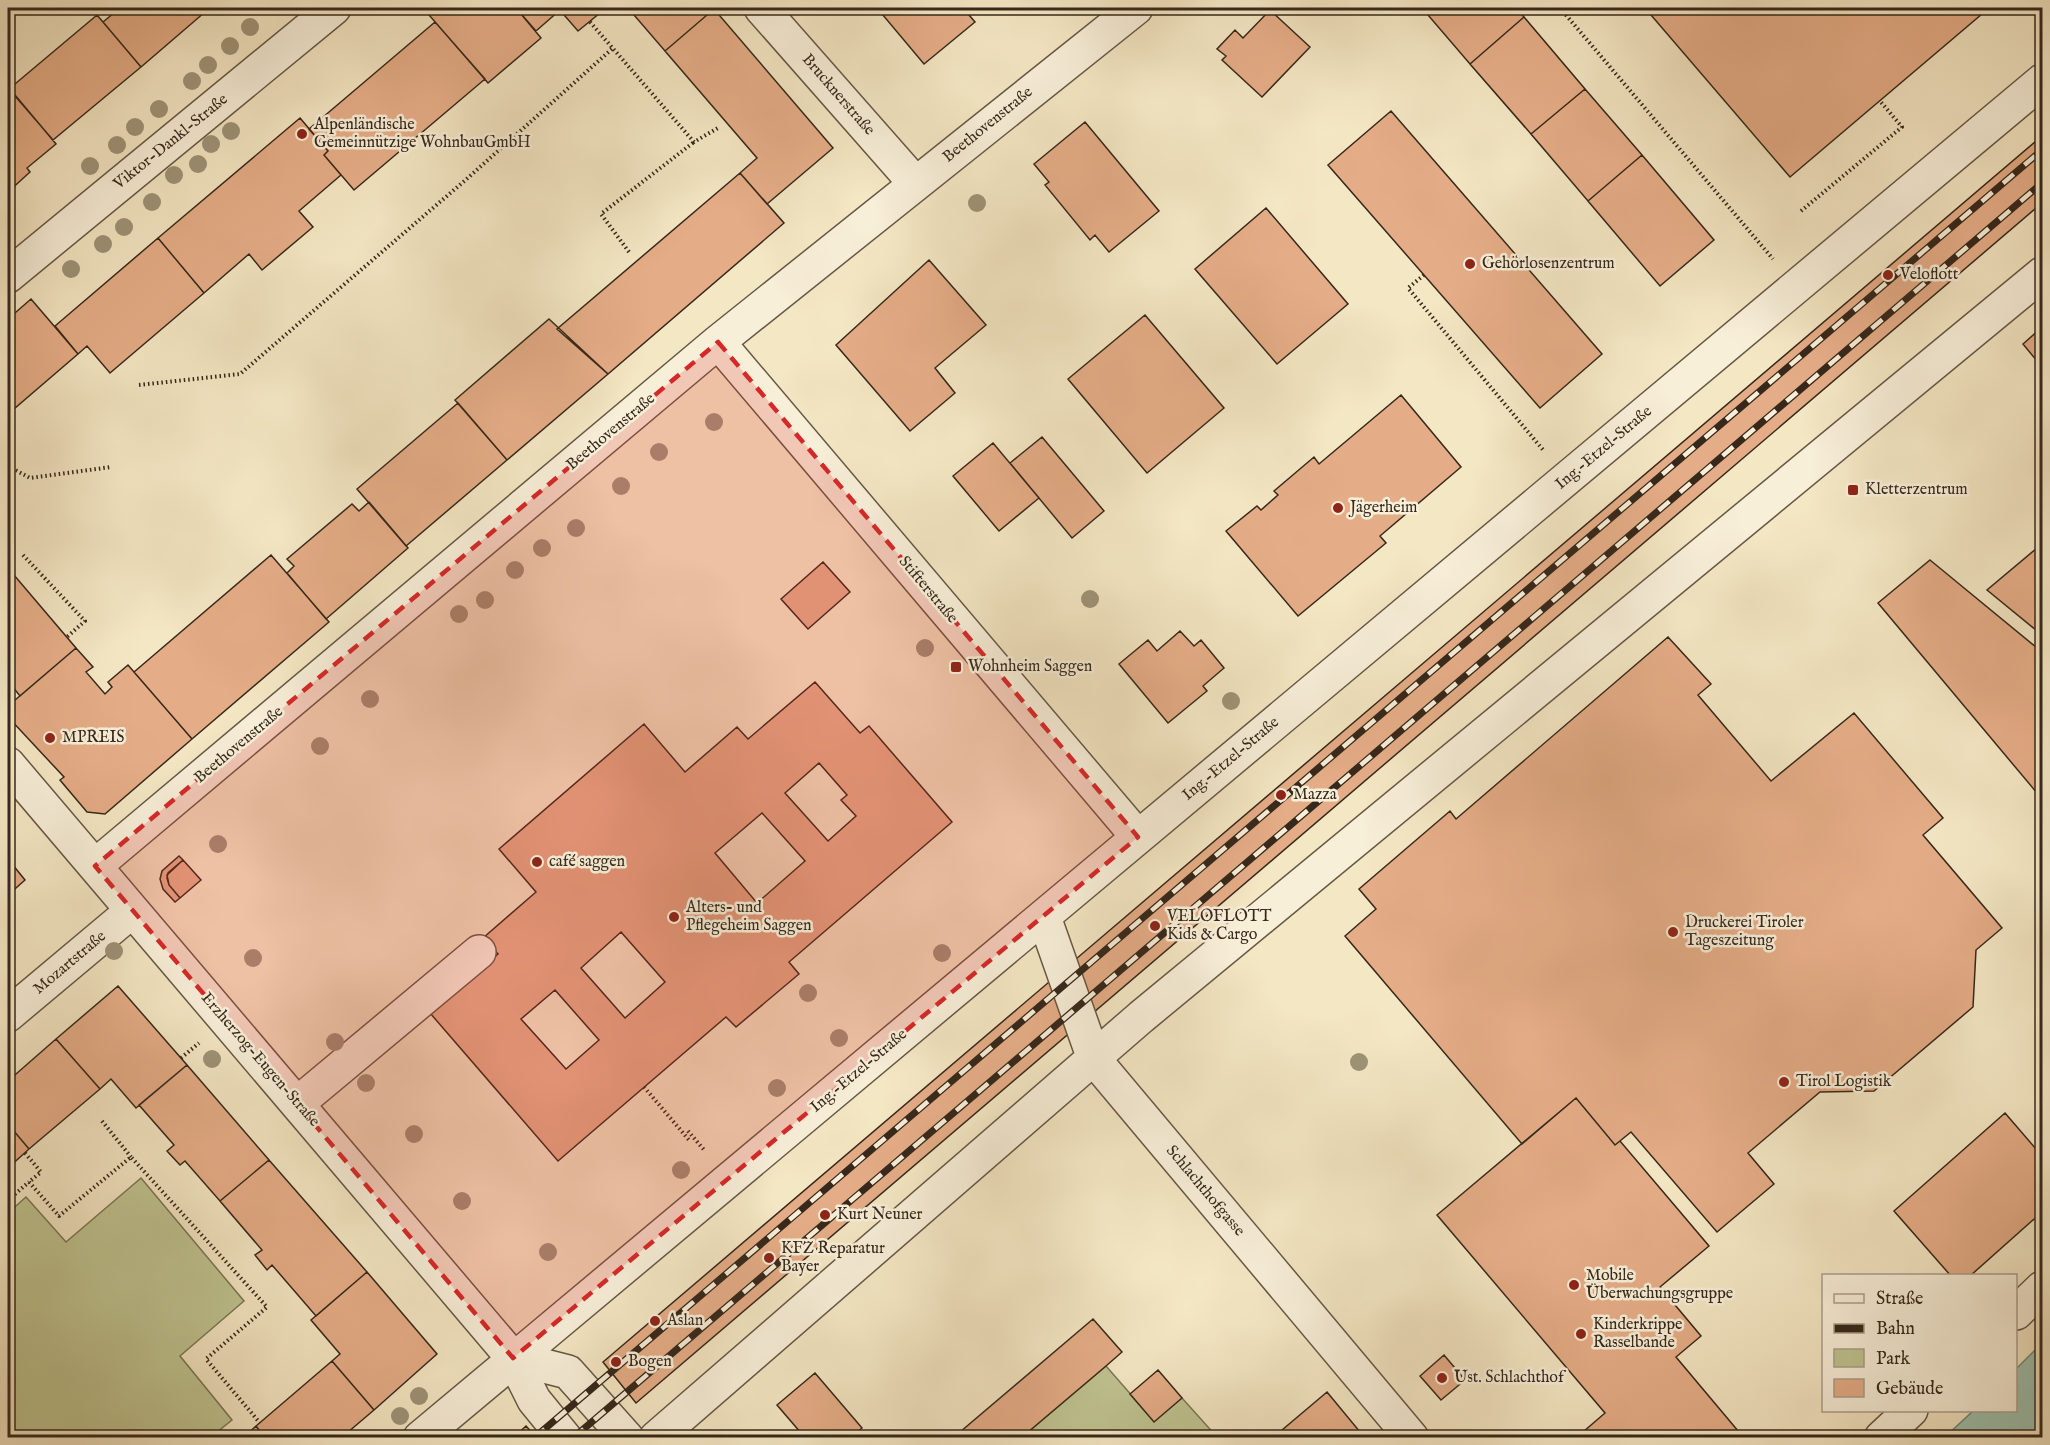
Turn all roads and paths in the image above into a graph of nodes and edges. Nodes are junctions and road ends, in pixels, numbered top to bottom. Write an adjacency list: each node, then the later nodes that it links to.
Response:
1 (334, 8): 16 (street, Viktor-Dankl-Straße)
2 (761, 8): 11 (street, Brucknerstraße)
3 (1136, 8): 11 (street, Beethovenstraße)
4 (1560, 8): 17 (path)
5 (590, 22): 6 (path)
6 (613, 48): 10 (path); 19 (path)
7 (2043, 81): 17 (street, Ing.-Etzel-Straße)
8 (1880, 101): 12 (path)
9 (718, 128): 10 (path)
10 (694, 142): 13 (path)
11 (915, 183): 18 (street, Beethovenstraße)
12 (1801, 211)
13 (629, 252)
14 (2043, 274): 36 (street)
15 (1424, 275): 22 (path)
16 (8, 276)
17 (1797, 287): 22 (street, Ing.-Etzel-Straße)
18 (718, 342): 28 (street, Stifterstraße); 29 (street, Beethovenstraße)
19 (139, 385)
20 (8, 466): 21 (path)
21 (111, 467)
22 (1567, 478): 28 (street, Ing.-Etzel-Straße)
23 (23, 555): 24 (path)
24 (67, 637)
25 (12, 686): 26 (path)
26 (8, 690)
27 (8, 764): 29 (street, Erzherzog-Eugen-Straße)
28 (1138, 837): 31 (street, Ing.-Etzel-Straße)
29 (95, 866): 30 (street, Erzherzog-Eugen-Straße)
30 (132, 911): 33 (street, Mozartstraße); 38 (street, Erzherzog-Eugen-Straße)
31 (1044, 917): 36 (street, Schlachthofgasse); 49 (street, Ing.-Etzel-Straße)
32 (478, 951): 38 (street)
33 (8, 1015)
34 (205, 1038): 35 (path)
35 (181, 1058)
36 (1094, 1059): 55 (street); 56 (street, Schlachthofgasse)
37 (644, 1087): 41 (path)
38 (298, 1103): 49 (street, Erzherzog-Eugen-Straße)
39 (102, 1121): 44 (path)
40 (688, 1131): 43 (path)
41 (689, 1140)
42 (25, 1153): 45 (path)
43 (709, 1155)
44 (131, 1157): 45 (path); 51 (path)
45 (29, 1182): 46 (path)
46 (8, 1200)
47 (2043, 1288): 48 (street)
48 (2017, 1312)
49 (513, 1358): 52 (street, Ing.-Etzel-Straße); 53 (street, Erzherzog-Eugen-Straße); 54 (street)
50 (1909, 1412): 57 (street)
51 (260, 1423)
52 (420, 1437)
53 (565, 1437)
54 (627, 1437)
55 (656, 1437)
56 (1412, 1437)
57 (1881, 1437)

